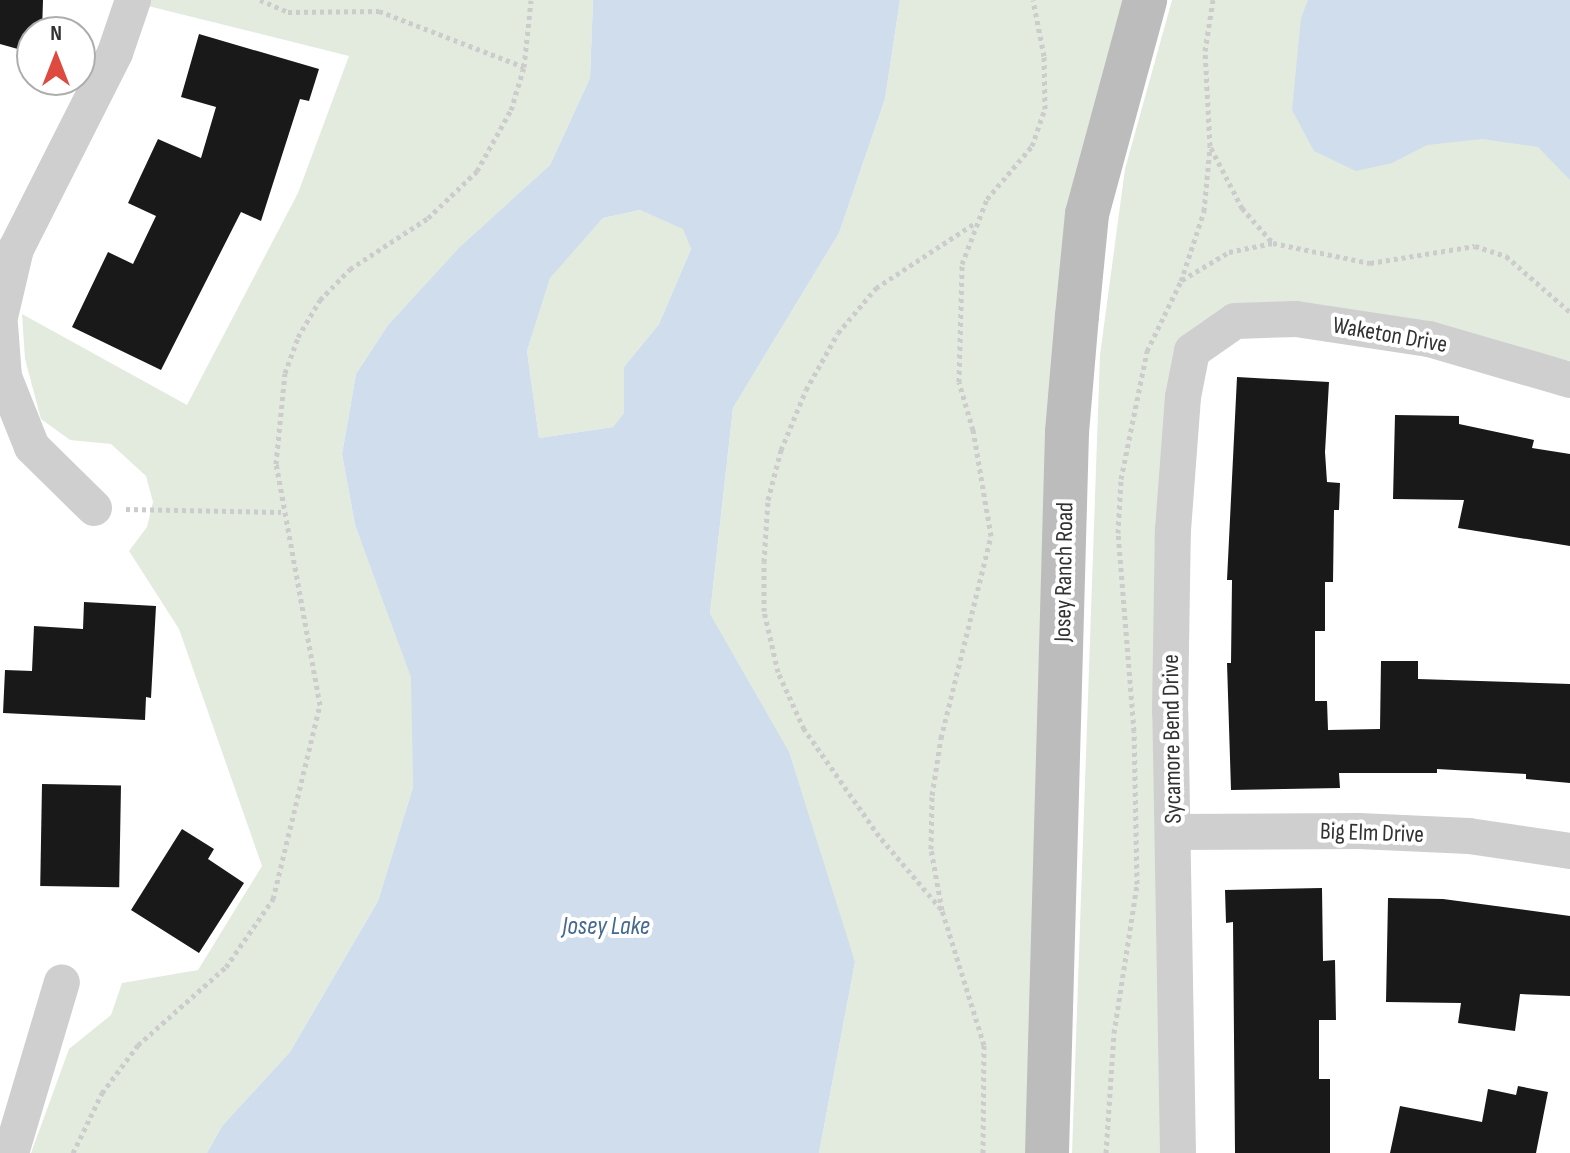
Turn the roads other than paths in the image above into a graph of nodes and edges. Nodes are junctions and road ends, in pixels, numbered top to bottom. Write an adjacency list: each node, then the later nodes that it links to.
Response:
1 (133, 0): 3 (street)
2 (1145, 0): 13 (street, Josey Ranch Road)
3 (0, 317)
4 (0, 325): 7 (street)
5 (1210, 334): 6 (street, Waketon Drive); 9 (street, Sycamore Bend Drive)
6 (1570, 380)
7 (8, 410): 8 (street)
8 (94, 508)
9 (1173, 832): 10 (street, Big Elm Drive); 14 (street, Sycamore Bend Drive)
10 (1570, 851)
11 (62, 982): 12 (street)
12 (11, 1153)
13 (1047, 1153)
14 (1178, 1153)

